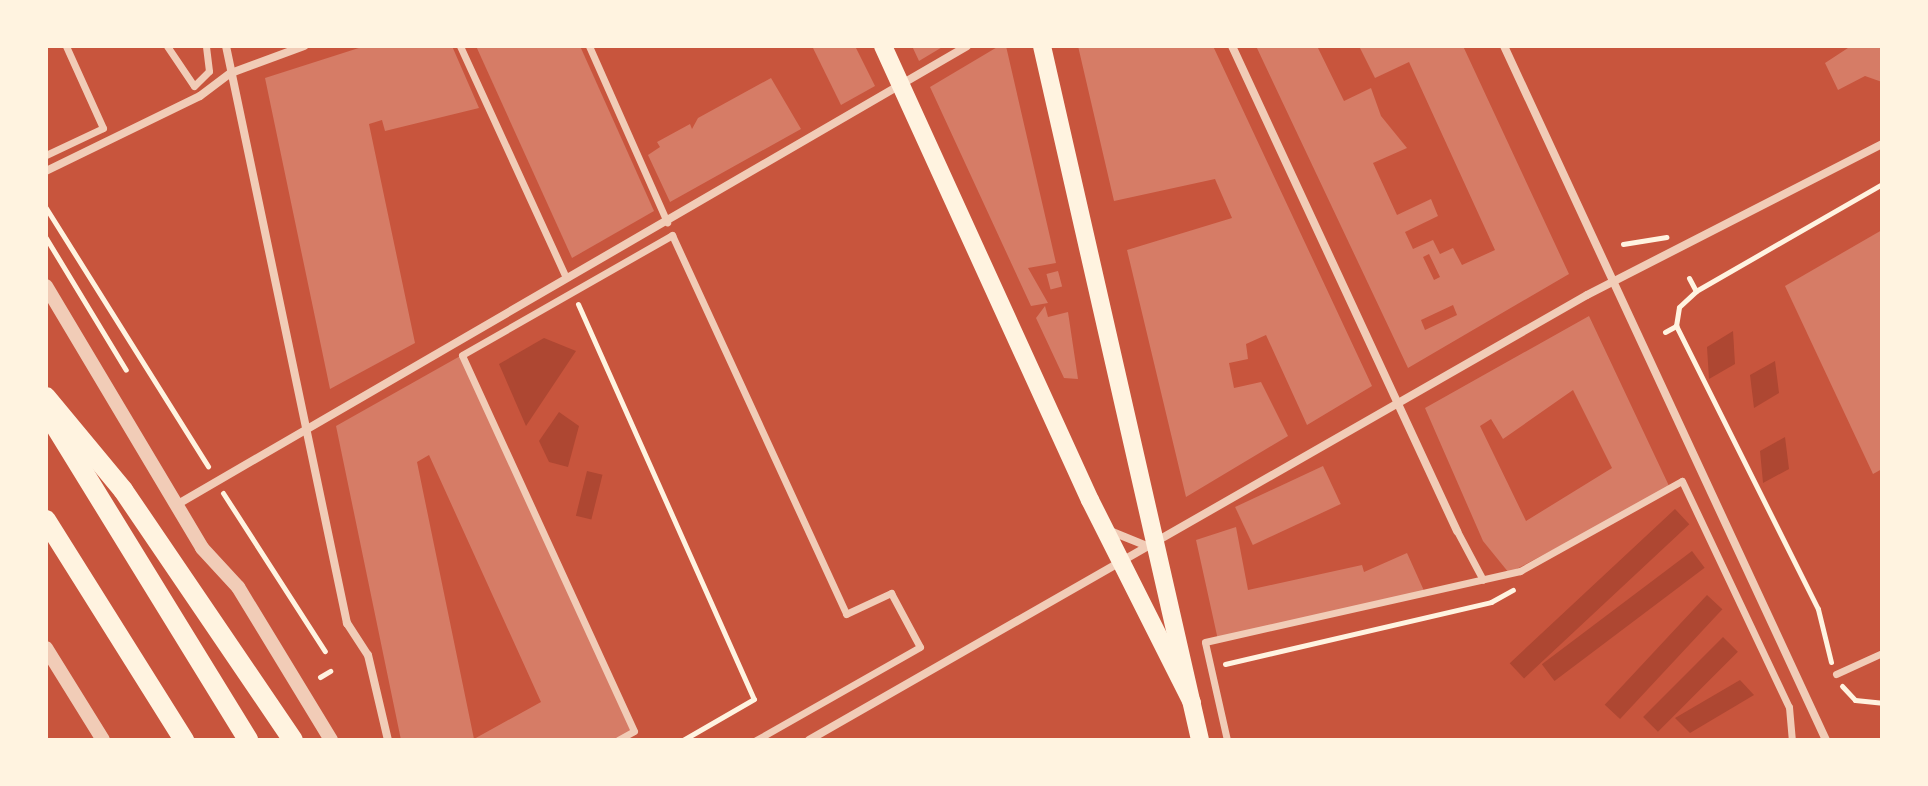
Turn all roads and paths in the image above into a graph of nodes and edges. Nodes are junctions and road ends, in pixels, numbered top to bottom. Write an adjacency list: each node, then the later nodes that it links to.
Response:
1 (66, 46): 16 (street)
2 (167, 46): 3 (street)
3 (206, 46)
4 (226, 46): 13 (street)
5 (304, 46): 13 (street)
6 (460, 46): 24 (street)
7 (589, 46): 20 (street)
8 (883, 46): 14 (main road)
9 (967, 46): 14 (street)
10 (1042, 46): 43 (main road)
11 (1232, 46): 34 (street)
12 (1504, 46): 27 (street)
13 (231, 73): 17 (street); 36 (street)
14 (900, 86): 20 (street); 41 (main road)
15 (1882, 144): 27 (street)
16 (46, 155)
17 (46, 171)
18 (1882, 184): 28 (path)
19 (46, 208): 37 (path)
20 (667, 222): 24 (street)
21 (46, 238): 32 (path)
22 (1669, 241): 23 (path)
23 (1623, 244)
24 (566, 277): 36 (street)
25 (1689, 278): 28 (path)
26 (46, 286): 39 (street)
27 (1613, 288): 34 (street); 70 (street)
28 (1696, 291): 30 (path)
29 (572, 292): 61 (street); 62 (path); 63 (street)
30 (1676, 326): 31 (path); 50 (path)
31 (1665, 332)
32 (126, 370)
33 (46, 397): 58 (highway)
34 (1398, 401): 42 (street); 43 (street)
35 (46, 412): 57 (highway)
36 (303, 429): 39 (street); 60 (street)
37 (208, 466)
38 (222, 492): 47 (path)
39 (178, 504): 59 (street)
40 (46, 520): 56 (highway)
41 (1103, 525): 43 (street); 44 (main road)
42 (1457, 531): 45 (street)
43 (1151, 541): 44 (street); 53 (main road)
44 (1119, 561): 53 (main road); 64 (street)
45 (1483, 580): 68 (street); 69 (street)
46 (46, 648): 55 (street)
47 (325, 651)
48 (1882, 653): 50 (street)
49 (330, 671): 51 (path)
50 (1836, 674)
51 (320, 677)
52 (1843, 687): 54 (path)
53 (1192, 703): 67 (main road)
54 (1882, 703)
55 (103, 740)
56 (184, 740)
57 (248, 740)
58 (293, 740)
59 (331, 740)
60 (388, 740)
61 (618, 740)
62 (683, 740)
63 (756, 740)
64 (809, 740)
65 (1026, 740): 66 (path)
66 (1075, 740)
67 (1200, 740)
68 (1227, 740)
69 (1792, 740)
70 (1826, 740)

